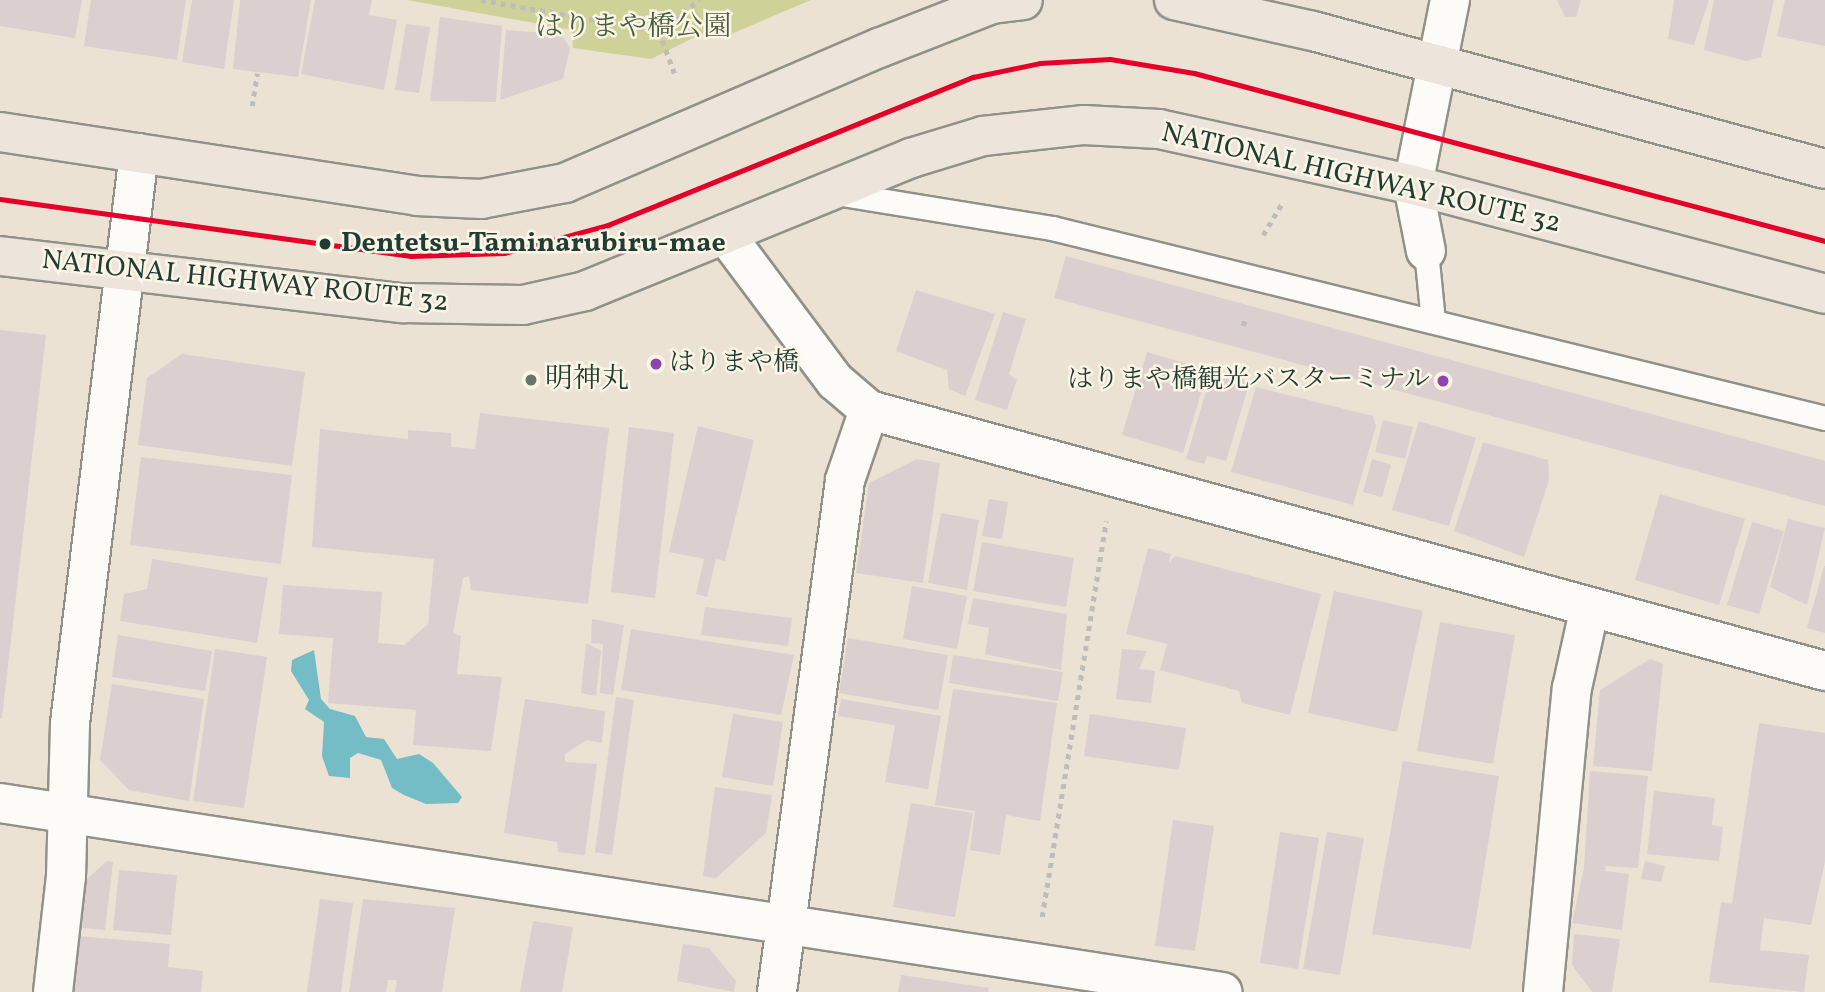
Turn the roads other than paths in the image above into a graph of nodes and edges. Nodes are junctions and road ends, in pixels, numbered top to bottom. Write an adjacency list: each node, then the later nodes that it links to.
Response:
1 (1174, 0): 4 (highway)
2 (1450, 0): 4 (street)
3 (1001, 1): 6 (highway)
4 (1438, 65): 7 (highway); 8 (street)
5 (0, 132): 6 (highway)
6 (139, 153): 13 (street)
7 (1825, 169)
8 (1413, 185): 9 (highway, NATIONAL HIGHWAY ROUTE 32); 11 (street); 14 (highway, NATIONAL HIGHWAY ROUTE 32)
9 (828, 192): 10 (highway, NATIONAL HIGHWAY ROUTE 32); 15 (lane)
10 (725, 234): 13 (highway, NATIONAL HIGHWAY ROUTE 32); 16 (street)
11 (1426, 251): 15 (lane)
12 (0, 256): 13 (highway, NATIONAL HIGHWAY ROUTE 32)
13 (126, 271): 21 (street)
14 (1825, 294)
15 (1433, 321): 17 (lane)
16 (869, 410): 18 (street); 22 (street)
17 (1825, 418)
18 (1590, 607): 19 (street); 26 (street)
19 (1825, 671)
20 (0, 803): 21 (street)
21 (68, 813): 22 (street); 23 (street)
22 (786, 923): 24 (street); 25 (street)
23 (53, 992)
24 (777, 992)
25 (1222, 992)
26 (1543, 992)

